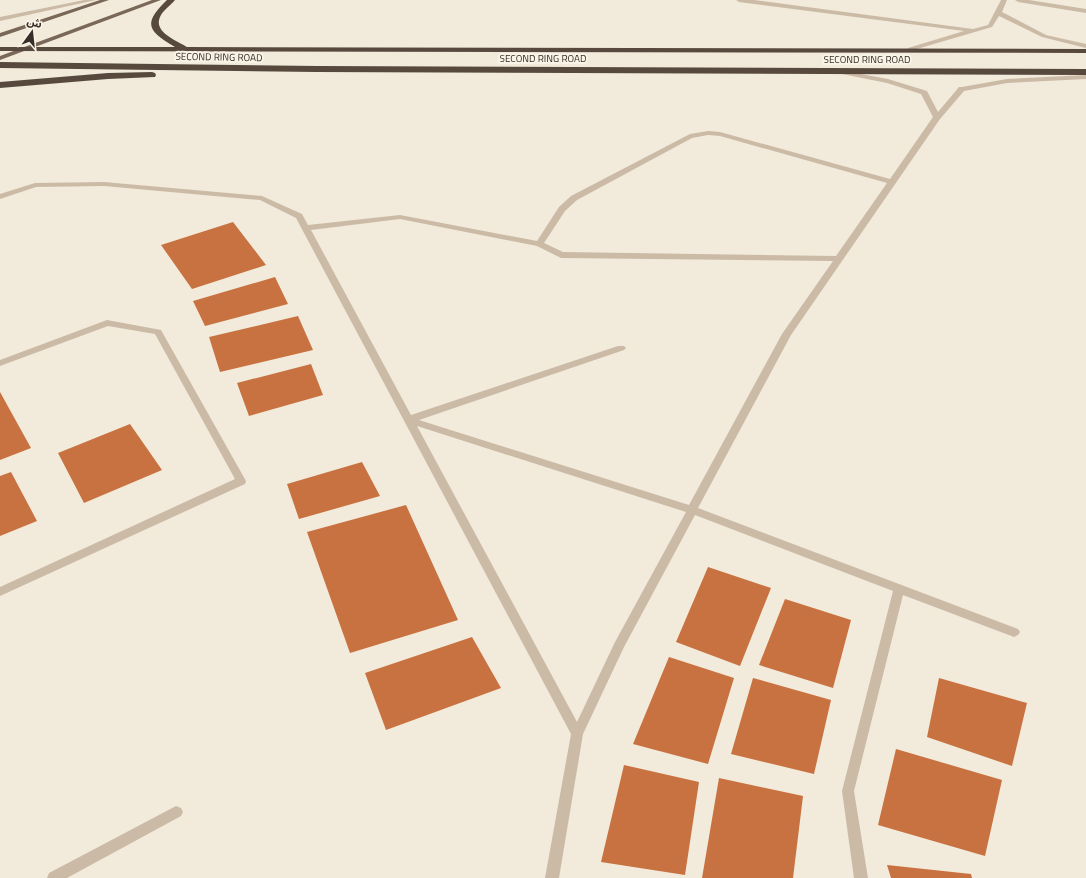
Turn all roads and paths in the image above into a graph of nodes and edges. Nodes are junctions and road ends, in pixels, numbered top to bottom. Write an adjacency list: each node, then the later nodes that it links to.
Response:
1 (93, 0): 10 (street)
2 (106, 0): 12 (main road)
3 (158, 0): 15 (main road)
4 (171, 0): 16 (highway)
5 (740, 0): 11 (street)
6 (1004, 0): 9 (street)
7 (1018, 0): 8 (street)
8 (1086, 11)
9 (998, 13): 11 (street); 13 (street)
10 (0, 19)
11 (975, 31): 17 (street)
12 (0, 35)
13 (1086, 46)
14 (0, 49): 15 (highway, SECOND RING ROAD)
15 (27, 49): 16 (highway, SECOND RING ROAD); 19 (main road)
16 (186, 49): 17 (highway, SECOND RING ROAD)
17 (910, 49): 18 (highway, SECOND RING ROAD)
18 (1086, 51)
19 (0, 58)
20 (0, 65): 21 (highway, SECOND RING ROAD)
21 (317, 69): 22 (highway, SECOND RING ROAD); 25 (highway)
22 (828, 70): 23 (highway, SECOND RING ROAD); 26 (street)
23 (1086, 72)
24 (1086, 77): 26 (street)
25 (0, 85)
26 (937, 117): 27 (street)
27 (892, 182): 30 (street); 31 (street)
28 (0, 197): 29 (street)
29 (305, 228): 30 (street); 34 (street)
30 (539, 244): 31 (street)
31 (838, 259): 35 (street)
32 (621, 348): 34 (street)
33 (0, 363): 37 (street)
34 (408, 420): 35 (street); 39 (street)
35 (692, 510): 36 (street); 39 (street)
36 (899, 588): 38 (street); 43 (street)
37 (0, 592)
38 (1014, 632)
39 (577, 734): 42 (street)
40 (176, 812): 41 (street)
41 (54, 878)
42 (552, 878)
43 (861, 878)

